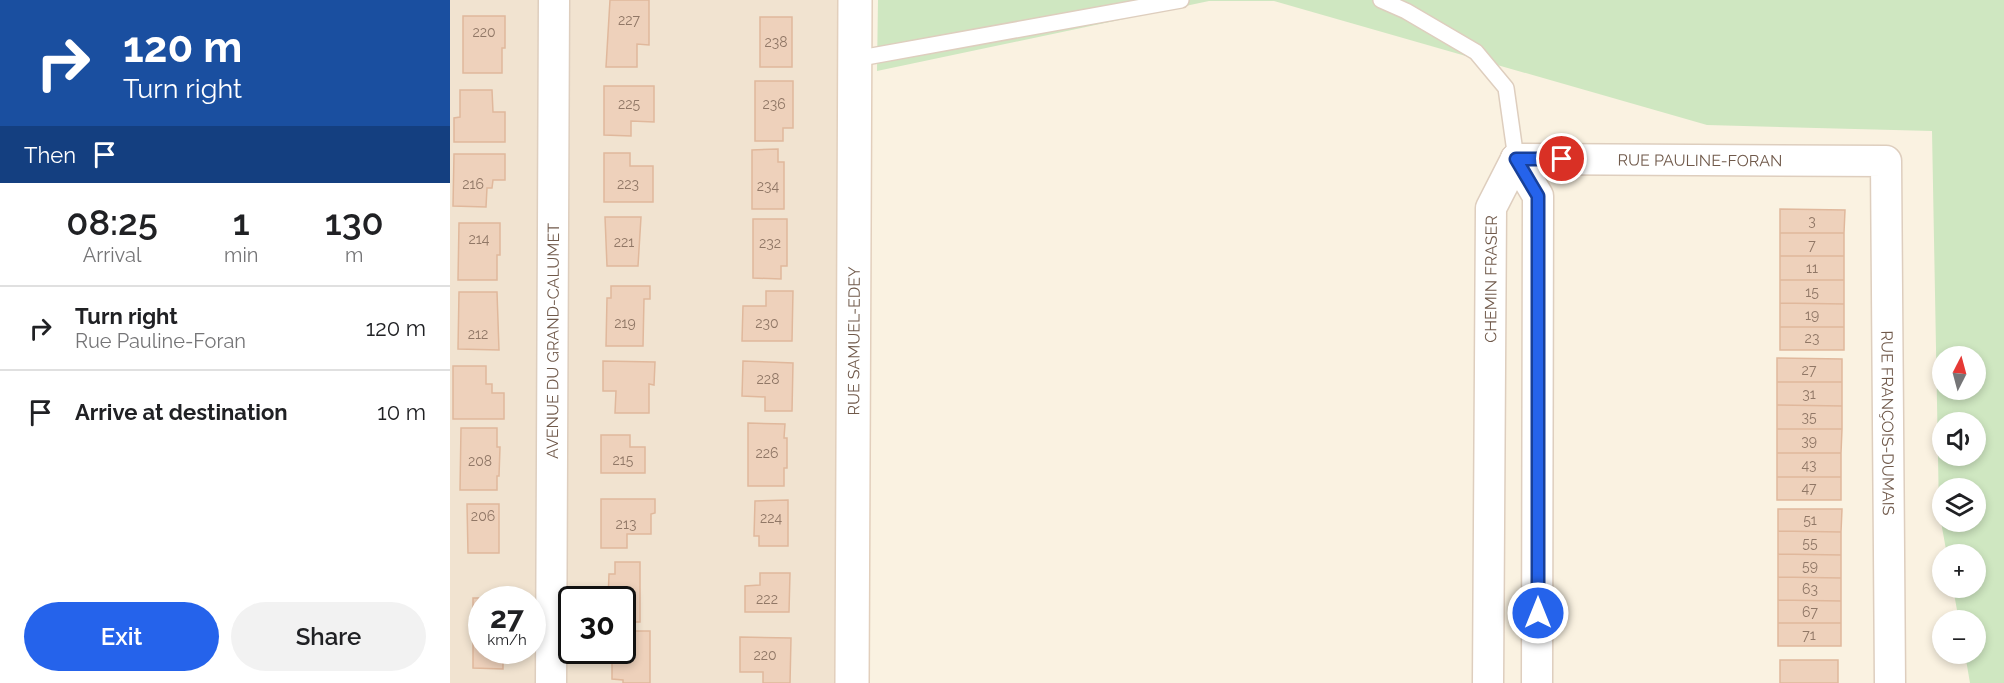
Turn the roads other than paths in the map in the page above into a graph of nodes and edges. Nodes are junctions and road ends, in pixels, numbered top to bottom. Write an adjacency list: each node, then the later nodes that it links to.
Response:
1 (554, 0): 8 (street, AVENUE DU GRAND-CALUMET)
2 (855, 0): 5 (street, RUE SAMUEL-EDEY)
3 (1181, 0): 5 (lane)
4 (1381, 0): 6 (lane)
5 (855, 59): 9 (street, RUE SAMUEL-EDEY)
6 (1516, 159): 7 (street, RUE PAULINE-FORAN); 10 (street, CHEMIN FRASER); 11 (street)
7 (1886, 161): 12 (street, RUE FRANÇOIS-DUMAIS)
8 (550, 683)
9 (852, 683)
10 (1488, 683)
11 (1537, 683)
12 (1890, 683)

